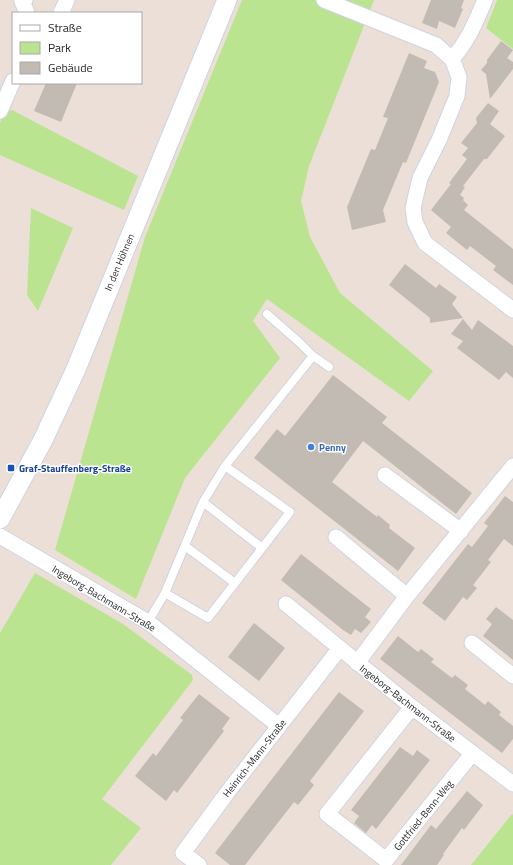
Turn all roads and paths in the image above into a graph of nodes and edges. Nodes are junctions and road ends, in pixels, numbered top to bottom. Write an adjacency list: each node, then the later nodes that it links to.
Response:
1 (67, 0): 5 (street)
2 (227, 0): 17 (street, In den Höhnen)
3 (324, 0): 6 (street)
4 (485, 0): 6 (street)
5 (61, 12)
6 (452, 59): 9 (street)
7 (12, 83): 8 (street)
8 (0, 111)
9 (513, 310)
10 (267, 314): 11 (lane)
11 (313, 356): 12 (lane); 13 (lane)
12 (329, 367)
13 (225, 466): 16 (lane); 22 (lane)
14 (513, 466): 18 (street)
15 (385, 474): 18 (street)
16 (203, 502): 21 (lane); 22 (lane)
17 (0, 519)
18 (461, 531): 25 (street)
19 (0, 536): 27 (street, Ingeborg-Bachmann-Straße)
20 (336, 537): 25 (street)
21 (185, 546): 23 (lane); 24 (lane)
22 (262, 548): 23 (lane)
23 (235, 584): 24 (lane)
24 (165, 593): 27 (lane)
25 (407, 596): 30 (street)
26 (286, 604): 29 (street, Ingeborg-Bachmann-Straße)
27 (148, 622): 33 (street, Ingeborg-Bachmann-Straße)
28 (472, 643): 31 (street)
29 (340, 648): 30 (street, Ingeborg-Bachmann-Straße); 33 (street, Heinrich-Mann-Straße)
30 (357, 663): 32 (street, Ingeborg-Bachmann-Straße)
31 (513, 676)
32 (412, 707): 34 (street, Ingeborg-Bachmann-Straße); 34 (street, Gottfried-Benn-Weg)
33 (280, 726): 36 (street, Heinrich-Mann-Straße)
34 (472, 754): 35 (street, Ingeborg-Bachmann-Straße)
35 (511, 778)
36 (199, 865)

